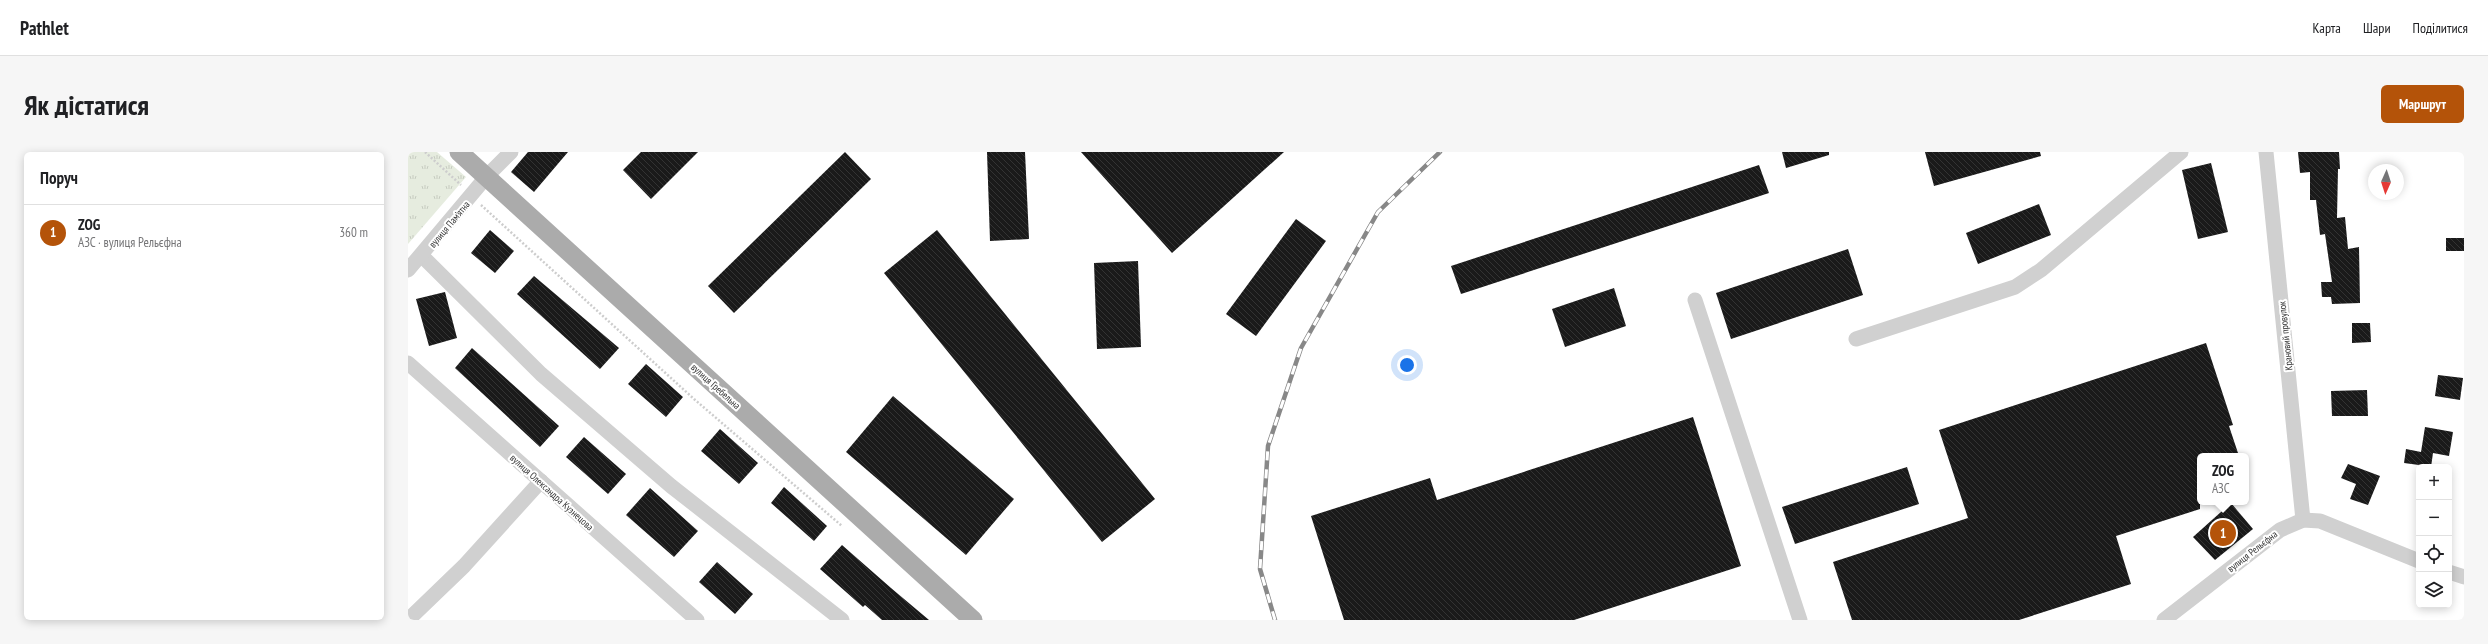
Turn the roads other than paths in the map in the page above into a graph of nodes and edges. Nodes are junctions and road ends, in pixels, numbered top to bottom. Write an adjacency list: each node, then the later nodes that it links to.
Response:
1 (460, 152): 5 (main road, вулиця Гребельна)
2 (511, 152): 5 (street, вулиця Пам’ятна)
3 (2181, 152): 9 (street)
4 (2266, 152): 12 (street, Крановий провулок)
5 (487, 176): 6 (street, вулиця Пам’ятна); 19 (main road, вулиця Гребельна)
6 (422, 256): 7 (street, вулиця Пам’ятна); 18 (street)
7 (408, 270)
8 (1695, 300): 20 (street)
9 (1856, 338)
10 (408, 363): 11 (street, вулиця Олександра Кузнецова)
11 (541, 481): 16 (street); 17 (street, вулиця Олександра Кузнецова)
12 (2303, 520): 13 (street); 21 (street, вулиця Рельєфна)
13 (2416, 560)
14 (2452, 573): 15 (street)
15 (2464, 577)
16 (408, 620)
17 (697, 620)
18 (842, 620)
19 (973, 620)
20 (1800, 620)
21 (2164, 620)

